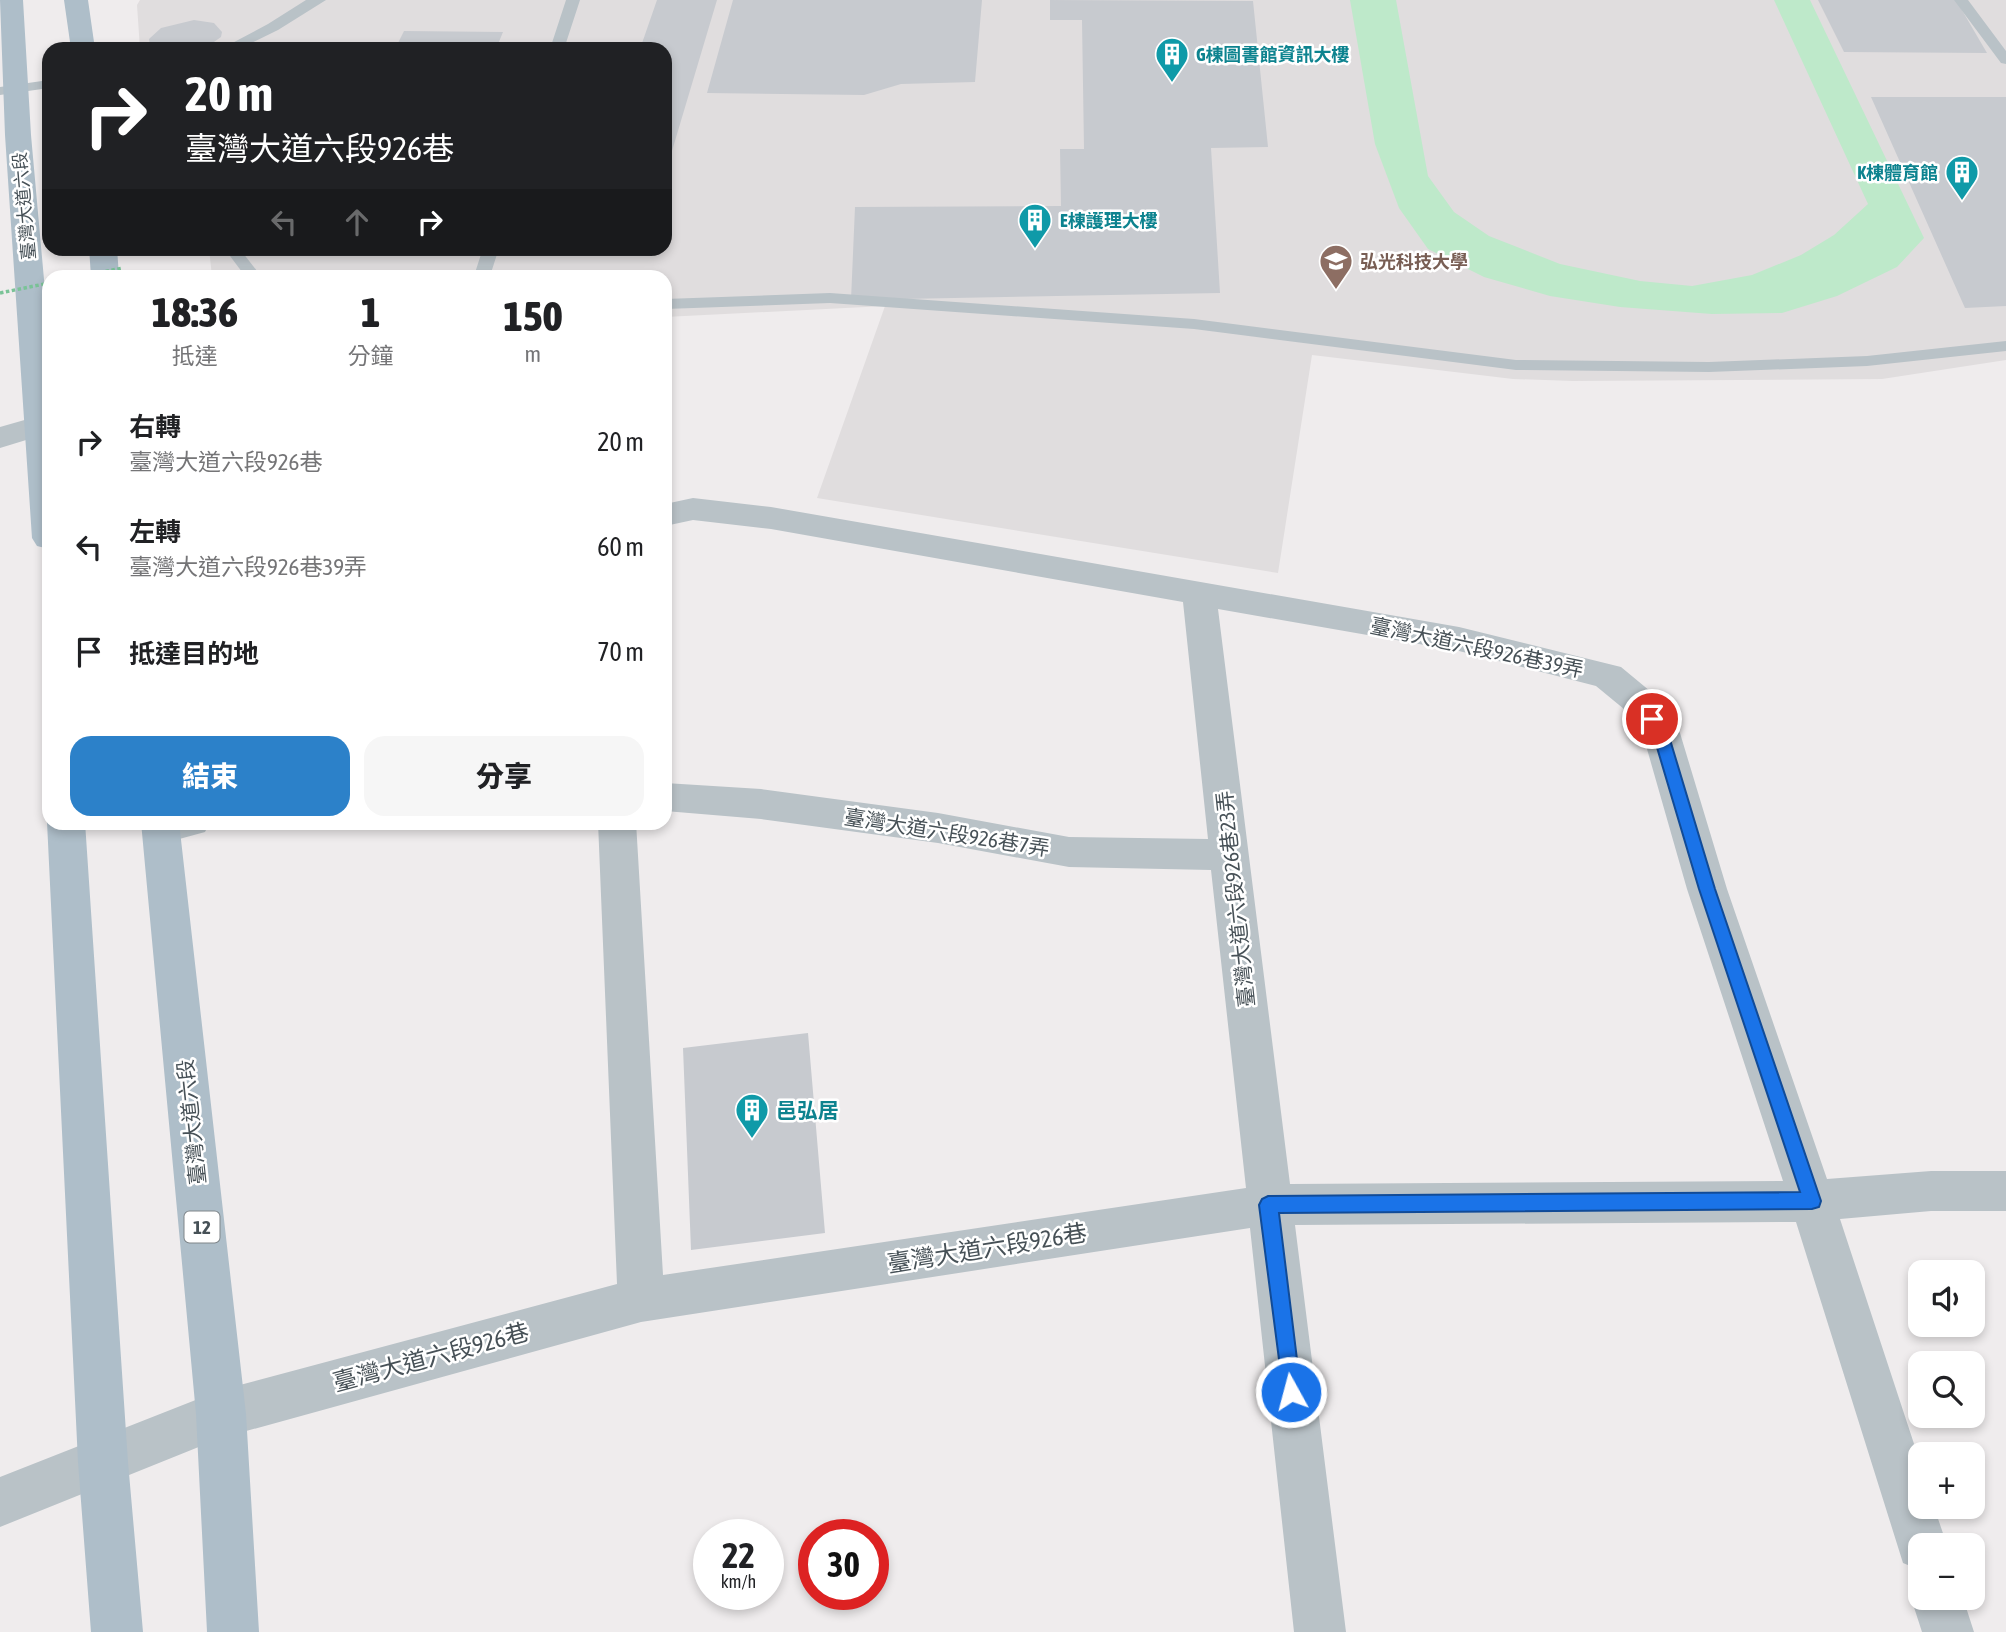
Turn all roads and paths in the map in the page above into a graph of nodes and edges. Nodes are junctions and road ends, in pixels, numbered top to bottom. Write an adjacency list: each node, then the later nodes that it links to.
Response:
1 (11, 0): 11 (main road, 臺灣大道六段)
2 (76, 0): 6 (main road)
3 (319, 0): 7 (lane)
4 (573, 0): 8 (lane)
5 (1961, 0): 9 (lane)
6 (82, 42)
7 (242, 42)
8 (558, 42)
9 (2006, 60)
10 (42, 85): 11 (lane)
11 (7, 90): 16 (main road, 臺灣大道六段)
12 (42, 284): 13 (path, bridge)
13 (0, 293)
14 (672, 304): 15 (lane)
15 (2006, 346)
16 (42, 390)
17 (42, 425): 18 (street)
18 (0, 438)
19 (672, 514): 20 (street)
20 (1199, 594): 25 (street, 臺灣大道六段926巷23弄); 27 (street, 臺灣大道六段926巷39弄)
21 (672, 797): 25 (street, 臺灣大道六段926巷7弄)
22 (66, 830): 31 (main road)
23 (171, 830): 30 (main road, 臺灣大道六段 / 12)
24 (617, 830): 29 (street)
25 (1231, 855): 28 (street, 臺灣大道六段926巷23弄)
26 (2006, 1191): 27 (street, 臺灣大道六段926巷)
27 (1812, 1201): 28 (street, 臺灣大道六段926巷); 33 (street, 臺灣大道六段926巷39弄)
28 (1268, 1205): 29 (street, 臺灣大道六段926巷); 37 (street, 臺灣大道六段926巷23弄)
29 (641, 1300): 30 (street, 臺灣大道六段926巷)
30 (221, 1413): 31 (street, 臺灣大道六段926巷); 36 (main road, 臺灣大道六段 / 12)
31 (103, 1462): 32 (street, 臺灣大道六段926巷); 35 (main road)
32 (0, 1502)
33 (1917, 1533)
34 (1941, 1610): 38 (street)
35 (117, 1632)
36 (233, 1632)
37 (1320, 1632)
38 (1948, 1632)

